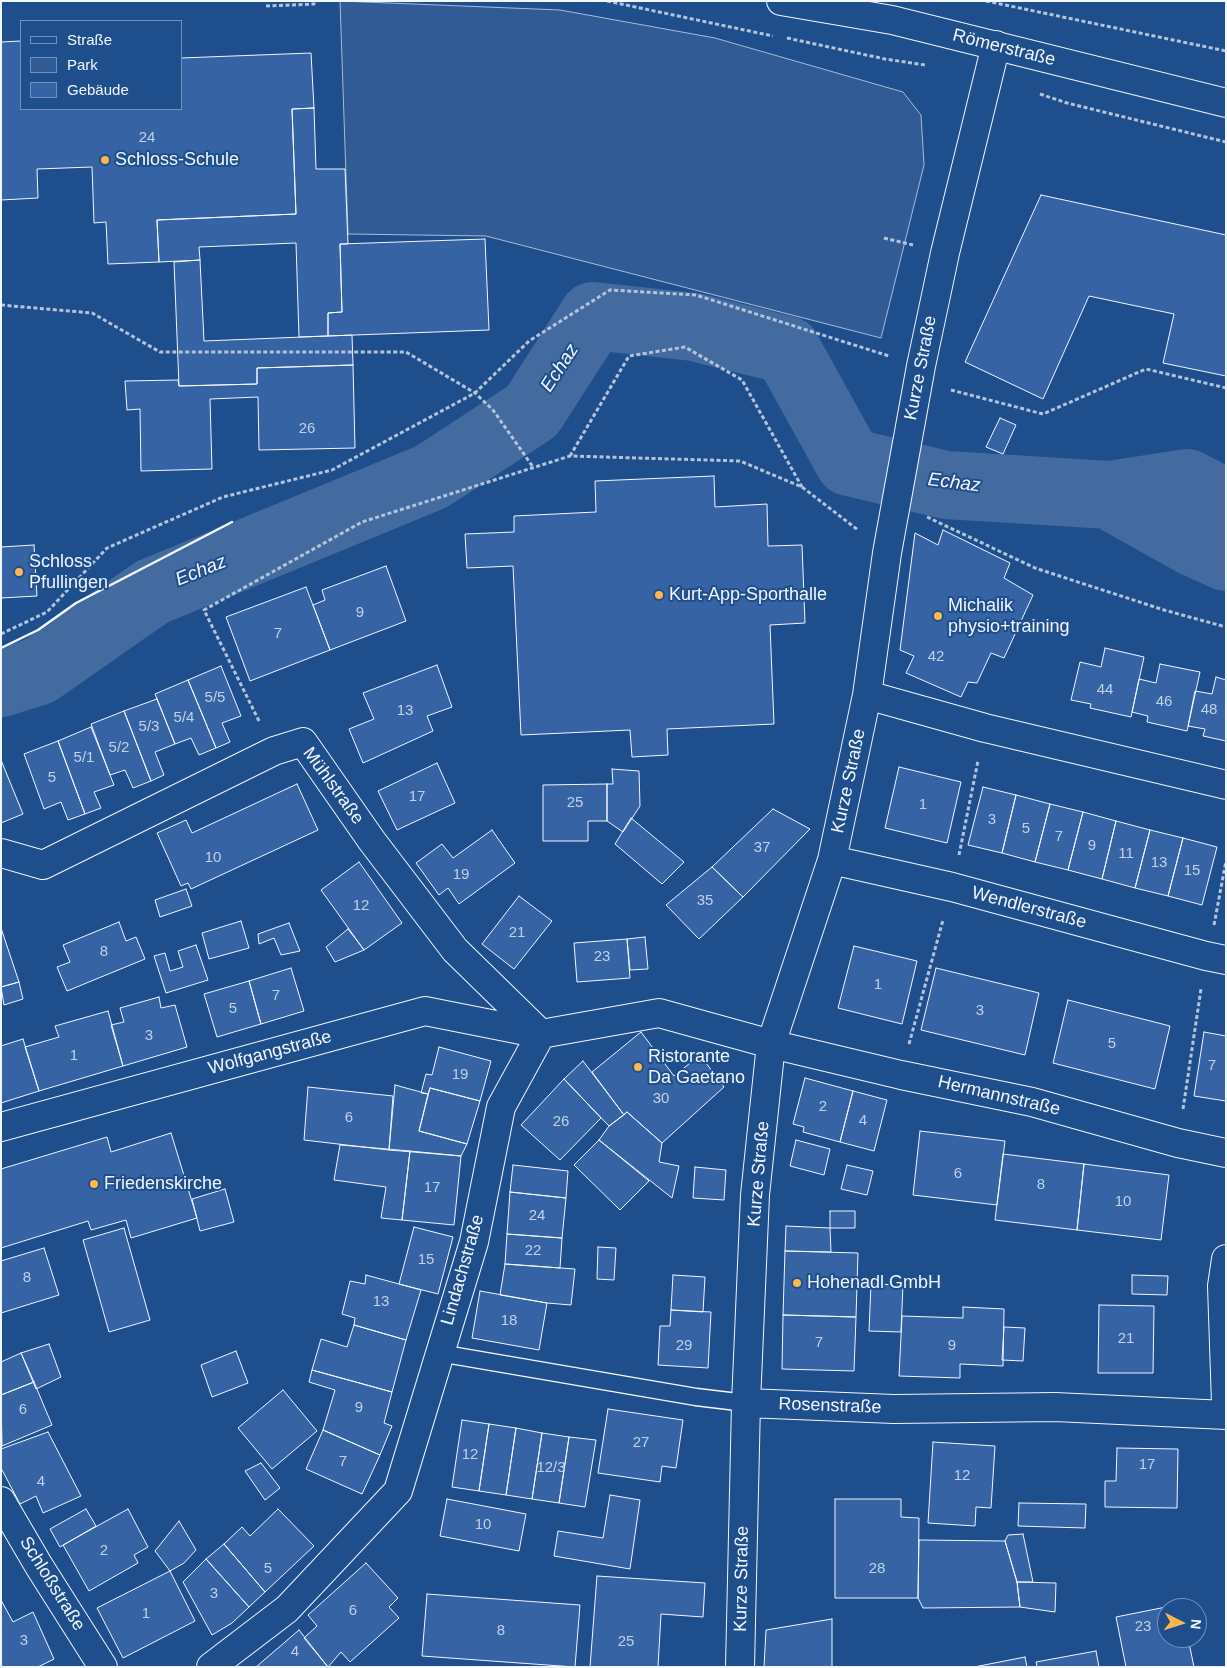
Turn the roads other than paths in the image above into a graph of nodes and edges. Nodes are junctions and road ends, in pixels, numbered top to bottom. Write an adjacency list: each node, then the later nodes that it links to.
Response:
1 (781, 1): 2 (street, Römerstraße)
2 (996, 45): 3 (street, Römerstraße); 4 (street, Kurze Straße)
3 (1226, 103)
4 (867, 695): 5 (street); 7 (street, Kurze Straße)
5 (1226, 786)
6 (1, 853): 9 (street, Mühlstraße)
7 (832, 860): 8 (street, Wendlerstraße); 10 (street, Kurze Straße)
8 (1226, 960)
9 (541, 1034): 10 (street); 11 (street, Wolfgangstraße); 14 (street, Lindachstraße)
10 (771, 1044): 12 (street, Hermannstraße); 15 (street, Kurze Straße)
11 (1, 1127)
12 (1226, 1153)
13 (1226, 1258): 16 (street)
14 (439, 1353): 15 (lane, Rosenstraße); 20 (street, Lindachstraße)
15 (746, 1403): 17 (street, Rosenstraße); 21 (street, Kurze Straße)
16 (1226, 1404)
17 (1226, 1415)
18 (1, 1501): 19 (street, Schloßstraße)
19 (103, 1667)
20 (211, 1667)
21 (740, 1667)

